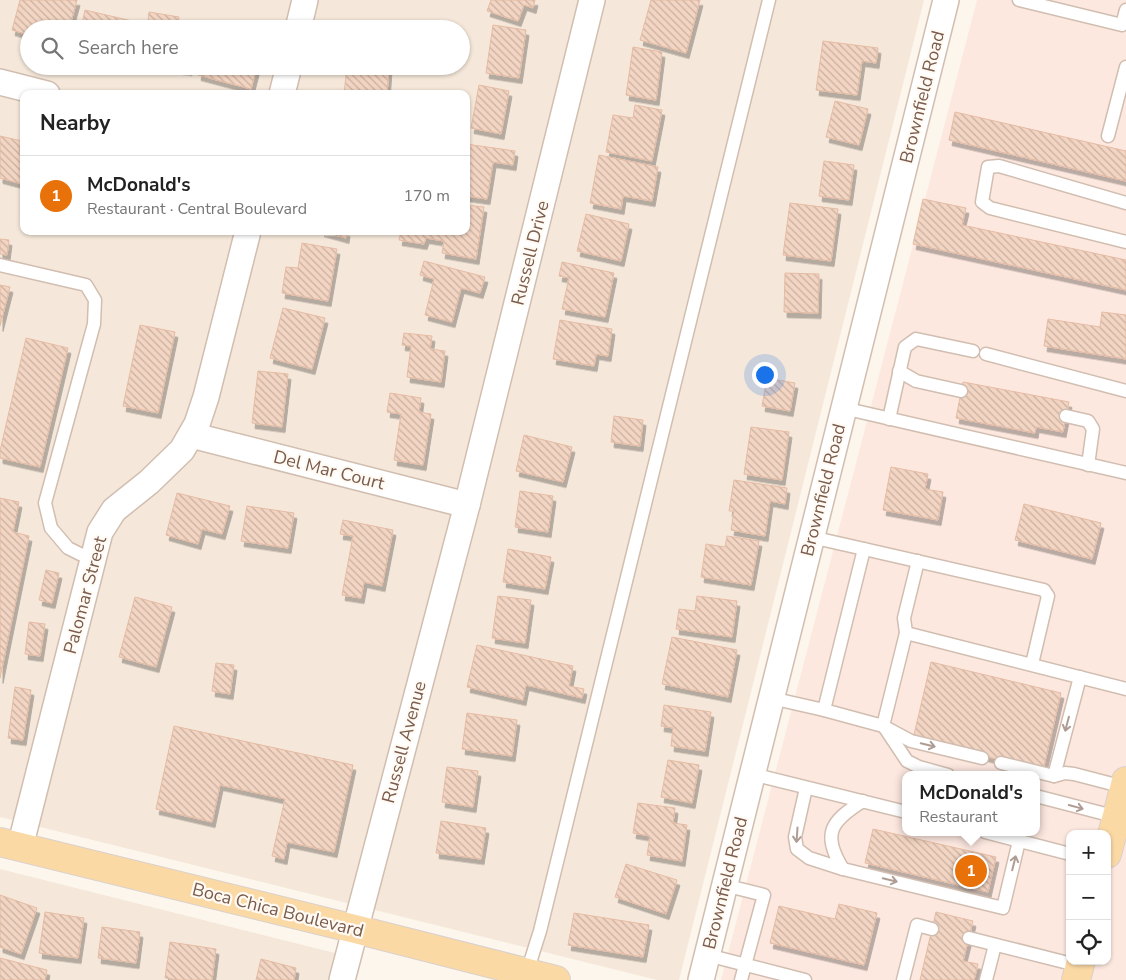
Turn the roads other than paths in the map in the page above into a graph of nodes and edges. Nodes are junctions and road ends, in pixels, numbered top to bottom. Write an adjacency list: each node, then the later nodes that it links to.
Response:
1 (305, 0): 7 (street)
2 (592, 0): 27 (street, Russell Drive)
3 (769, 0): 65 (lane)
4 (946, 0): 21 (street, Brownfield Road)
5 (1019, 0): 6 (lane)
6 (1126, 10)
7 (300, 20)
8 (1126, 67): 13 (lane)
9 (287, 75): 12 (street)
10 (0, 82): 11 (street)
11 (31, 90)
12 (283, 90)
13 (1108, 136)
14 (1126, 203): 16 (lane)
15 (247, 235): 24 (street, Palomar Street)
16 (1126, 242)
17 (0, 265): 30 (lane)
18 (899, 371): 19 (lane); 20 (lane); 23 (lane)
19 (1126, 391)
20 (961, 392)
21 (843, 408): 23 (lane); 28 (street, Brownfield Road)
22 (1066, 416): 25 (lane)
23 (889, 419): 25 (lane)
24 (191, 434): 27 (street, Del Mar Court); 30 (street, Palomar Street)
25 (1088, 464): 26 (lane)
26 (1126, 473)
27 (467, 505): 58 (street, Russell Avenue)
28 (811, 537): 29 (lane); 36 (street, Brownfield Road)
29 (864, 549): 31 (lane); 37 (lane)
30 (92, 560): 54 (street, Palomar Street)
31 (918, 561): 32 (lane); 33 (lane)
32 (906, 633): 33 (lane); 38 (lane)
33 (1032, 664): 34 (lane)
34 (1080, 677): 35 (lane); 45 (lane, one-way to 45)
35 (1126, 689)
36 (771, 698): 37 (lane); 44 (street, Brownfield Road)
37 (824, 710): 38 (lane)
38 (883, 726): 39 (lane, one-way to 39); 41 (lane)
39 (982, 758)
40 (1001, 763): 42 (lane)
41 (934, 771)
42 (1034, 771)
43 (1040, 773): 45 (lane)
44 (752, 774): 47 (lane); 57 (street, Brownfield Road)
45 (1054, 776): 46 (lane)
46 (1125, 784): 52 (main road)
47 (806, 788): 49 (lane); 56 (lane, one-way to 56)
48 (1040, 798): 52 (lane, one-way to 52)
49 (863, 802): 50 (lane); 56 (lane)
50 (902, 811)
51 (1000, 836): 53 (lane)
52 (1115, 838)
53 (1019, 841): 55 (lane); 56 (lane, one-way to 53)
54 (10, 845): 58 (main road, Boca Chica Boulevard)
55 (1066, 853)
56 (843, 868)
57 (724, 885): 62 (street, Brownfield Road); 63 (lane)
58 (355, 929): 65 (main road, Boca Chica Boulevard); 66 (street, Russell Avenue)
59 (932, 929): 71 (lane)
60 (968, 938): 61 (lane)
61 (995, 945): 64 (lane); 72 (lane)
62 (707, 955): 63 (lane); 68 (street, Brownfield Road)
63 (745, 964): 69 (lane); 70 (lane)
64 (1079, 969)
65 (527, 972): 67 (main road, Boca Chica Boulevard)
66 (342, 980)
67 (556, 980)
68 (701, 980)
69 (741, 980)
70 (805, 980)
71 (903, 980)
72 (986, 980)

